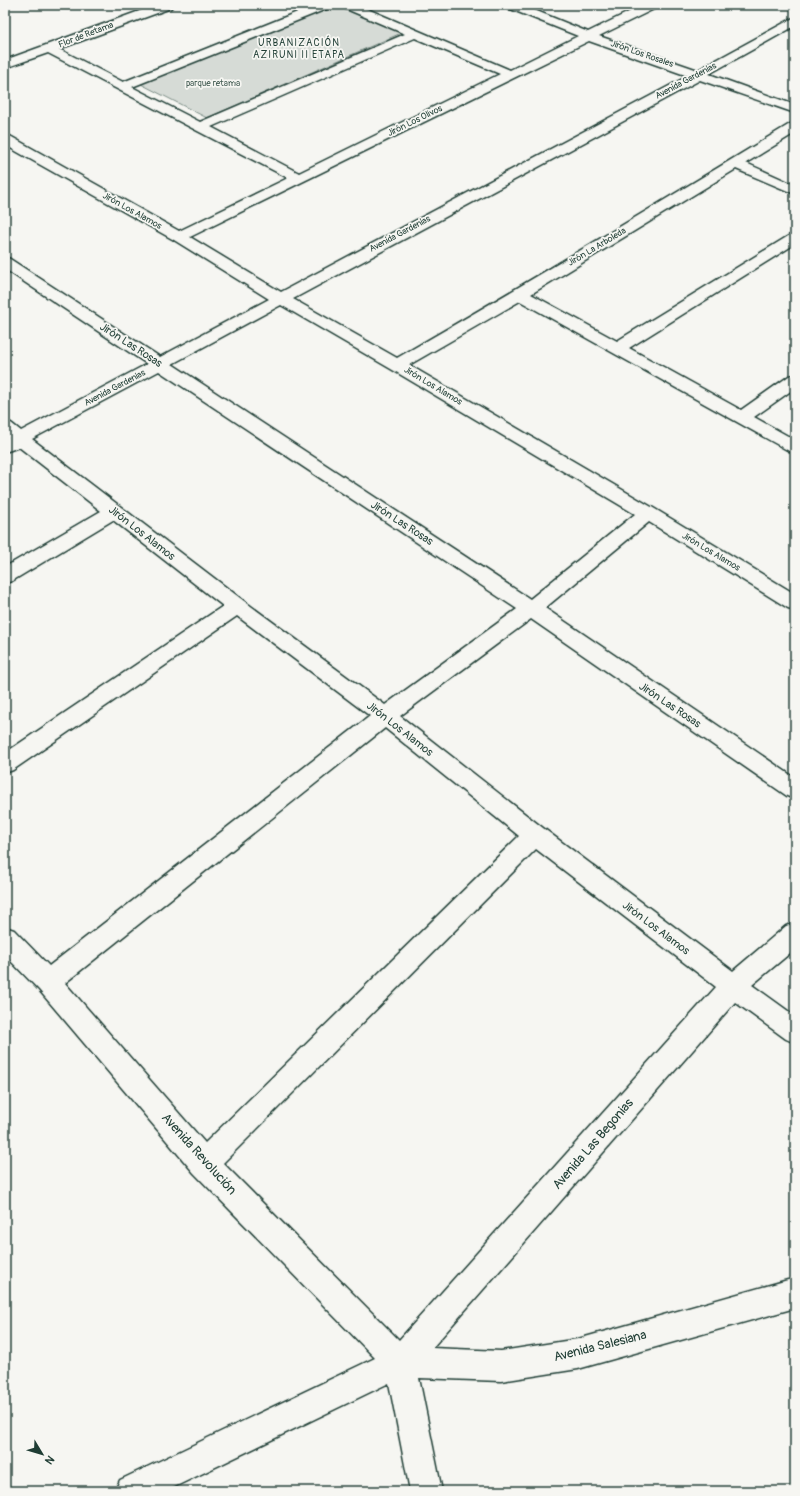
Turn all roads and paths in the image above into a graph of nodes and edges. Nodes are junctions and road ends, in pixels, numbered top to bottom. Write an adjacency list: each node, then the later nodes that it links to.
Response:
1 (167, 5): 9 (street, Flor de Retama)
2 (325, 5): 13 (street)
3 (348, 5): 7 (street)
4 (512, 5): 8 (street, Jirón Los Rosales)
5 (652, 5): 8 (street, Jirón Los Olivos)
6 (795, 21): 12 (street, Avenida Gardenias)
7 (416, 33): 11 (street); 15 (street)
8 (588, 36): 11 (street, Jirón Los Olivos); 12 (street, Jirón Los Rosales)
9 (50, 49): 10 (street, Flor de Retama); 13 (street)
10 (5, 64)
11 (510, 74): 19 (street, Jirón Los Olivos)
12 (699, 75): 14 (street, Jirón Los Rosales); 25 (street, Avenida Gardenias)
13 (123, 86): 15 (street)
14 (795, 109)
15 (200, 127): 19 (street)
16 (795, 127): 18 (street, Jirón La Arboleda)
17 (5, 139): 21 (street, Jirón Los Alamos)
18 (735, 163): 20 (street); 24 (street, Jirón La Arboleda)
19 (298, 178): 21 (street, Jirón Los Olivos)
20 (795, 190)
21 (179, 237): 25 (street, Jirón Los Alamos)
22 (795, 238): 26 (street)
23 (5, 262): 27 (street, Jirón Las Rosas)
24 (520, 294): 26 (street); 28 (street, Jirón La Arboleda)
25 (279, 298): 27 (street, Avenida Gardenias); 28 (street, Jirón Los Alamos)
26 (618, 348): 30 (street)
27 (160, 364): 31 (street, Avenida Gardenias); 38 (street, Jirón Las Rosas)
28 (397, 365): 34 (street, Jirón Los Alamos)
29 (795, 380): 30 (street)
30 (742, 417): 32 (street)
31 (10, 437): 33 (street, Jirón Los Alamos)
32 (795, 447)
33 (115, 511): 35 (street); 37 (street, Jirón Los Alamos)
34 (648, 513): 36 (street, Jirón Los Alamos); 38 (street)
35 (5, 576)
36 (795, 603)
37 (237, 606): 39 (street, Jirón Los Alamos); 40 (street)
38 (531, 609): 39 (street); 41 (street, Jirón Las Rosas)
39 (385, 716): 42 (street, Jirón Los Alamos); 45 (street)
40 (5, 764)
41 (795, 790)
42 (535, 835): 46 (street, Jirón Los Alamos); 48 (street)
43 (795, 934): 46 (street, Avenida Las Begonias)
44 (5, 938): 45 (street, Avenida Revolución)
45 (48, 982): 48 (street, Avenida Revolución)
46 (732, 986): 47 (street, Jirón Los Alamos); 50 (street, Avenida Las Begonias)
47 (795, 1031)
48 (204, 1163): 50 (street, Avenida Revolución)
49 (795, 1293): 50 (street, Avenida Salesiana)
50 (400, 1362): 51 (street); 52 (street)
51 (130, 1491)
52 (426, 1491)

